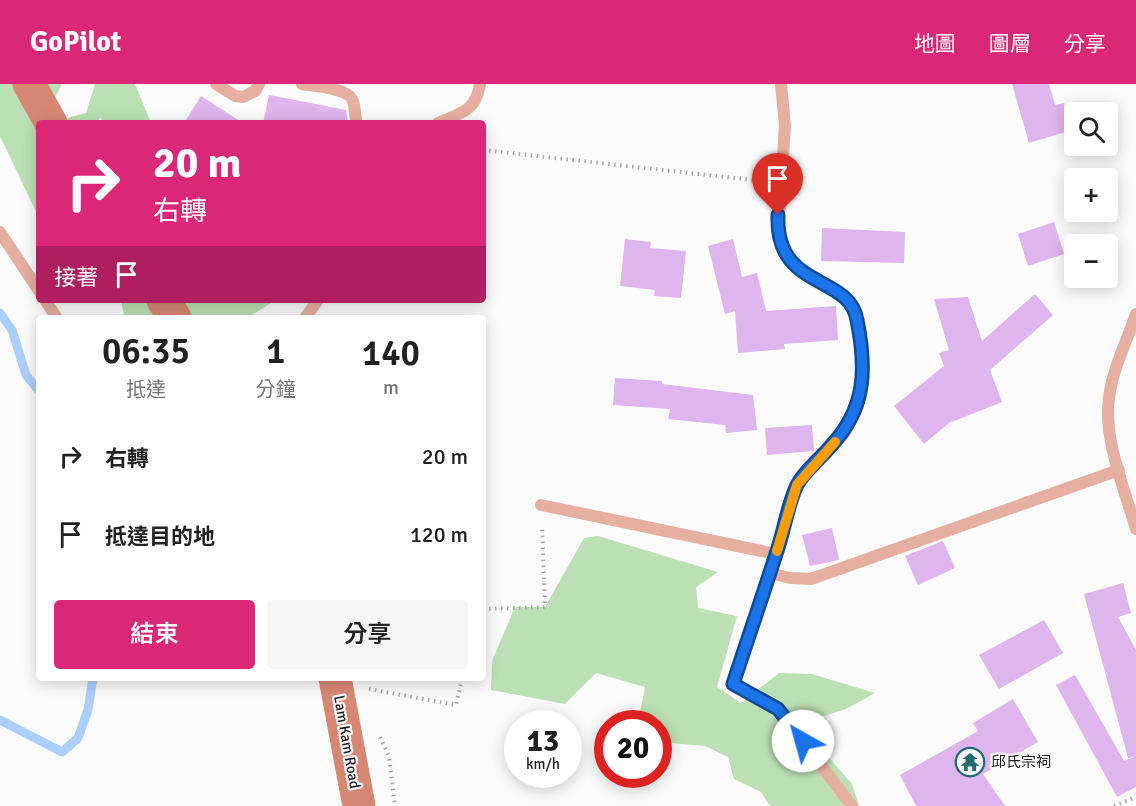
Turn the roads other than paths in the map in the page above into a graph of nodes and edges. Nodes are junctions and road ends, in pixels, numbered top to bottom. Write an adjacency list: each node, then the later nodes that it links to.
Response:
1 (29, 84): 7 (main road)
2 (216, 84): 3 (lane)
3 (259, 84)
4 (302, 84): 8 (lane)
5 (480, 84): 9 (lane)
6 (781, 84): 16 (lane)
7 (49, 120)
8 (356, 120)
9 (445, 120)
10 (0, 232): 11 (lane)
11 (36, 286)
12 (1136, 314): 13 (lane)
13 (1119, 470): 15 (lane); 17 (lane)
14 (541, 505): 16 (lane)
15 (1136, 529)
16 (776, 554): 17 (lane)
17 (770, 573): 20 (lane)
18 (349, 683): 19 (main road, Lam Kam Road)
19 (358, 806)
20 (852, 806)

